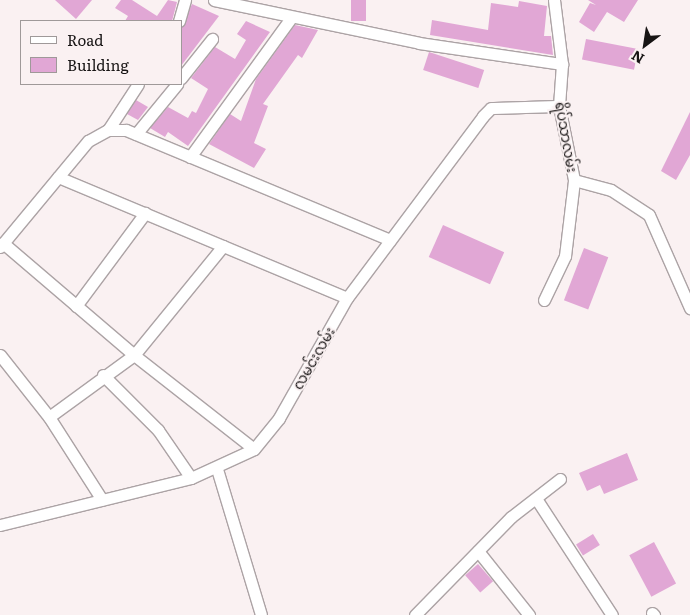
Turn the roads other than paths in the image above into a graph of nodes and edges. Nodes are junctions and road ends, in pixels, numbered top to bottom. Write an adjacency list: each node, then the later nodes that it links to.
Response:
1 (185, 0): 5 (street)
2 (214, 0): 4 (street)
3 (554, 0): 7 (street, ရိပ်သာလမ်း)
4 (291, 18): 7 (street); 14 (street)
5 (179, 20)
6 (212, 39): 8 (street)
7 (562, 64): 11 (street, ရိပ်သာလမ်း)
8 (182, 77)
9 (137, 85): 12 (street)
10 (176, 85): 13 (street)
11 (559, 106): 16 (street, ရိပ်သာလမ်း); 18 (street, လမင်းလမ်း)
12 (108, 130): 13 (street); 15 (street)
13 (136, 134): 14 (street)
14 (190, 157): 18 (street)
15 (58, 176): 17 (street); 19 (street)
16 (574, 180): 22 (street); 24 (street, ရိပ်သာလမ်း)
17 (145, 213): 20 (street); 23 (street)
18 (390, 240): 21 (street, လမင်းလမ်း)
19 (2, 245): 23 (street)
20 (223, 246): 21 (street); 26 (street)
21 (347, 298): 29 (street, လမင်းလမ်း)
22 (544, 300)
23 (76, 306): 26 (street)
24 (690, 307)
25 (0, 355): 28 (street)
26 (134, 355): 27 (street); 29 (street)
27 (103, 374): 28 (street); 31 (street)
28 (49, 417): 33 (street)
29 (254, 450): 30 (street, လမင်းလမ်း)
30 (217, 469): 31 (street, လမင်းလမ်း); 38 (street)
31 (191, 478): 33 (street, လမင်းလမ်း)
32 (560, 479): 34 (street)
33 (102, 500): 35 (street, လမင်းလမ်း)
34 (537, 500): 36 (street); 40 (street)
35 (0, 525)
36 (478, 551): 37 (street); 39 (street)
37 (422, 613)
38 (260, 615)
39 (529, 615)
40 (612, 615)

